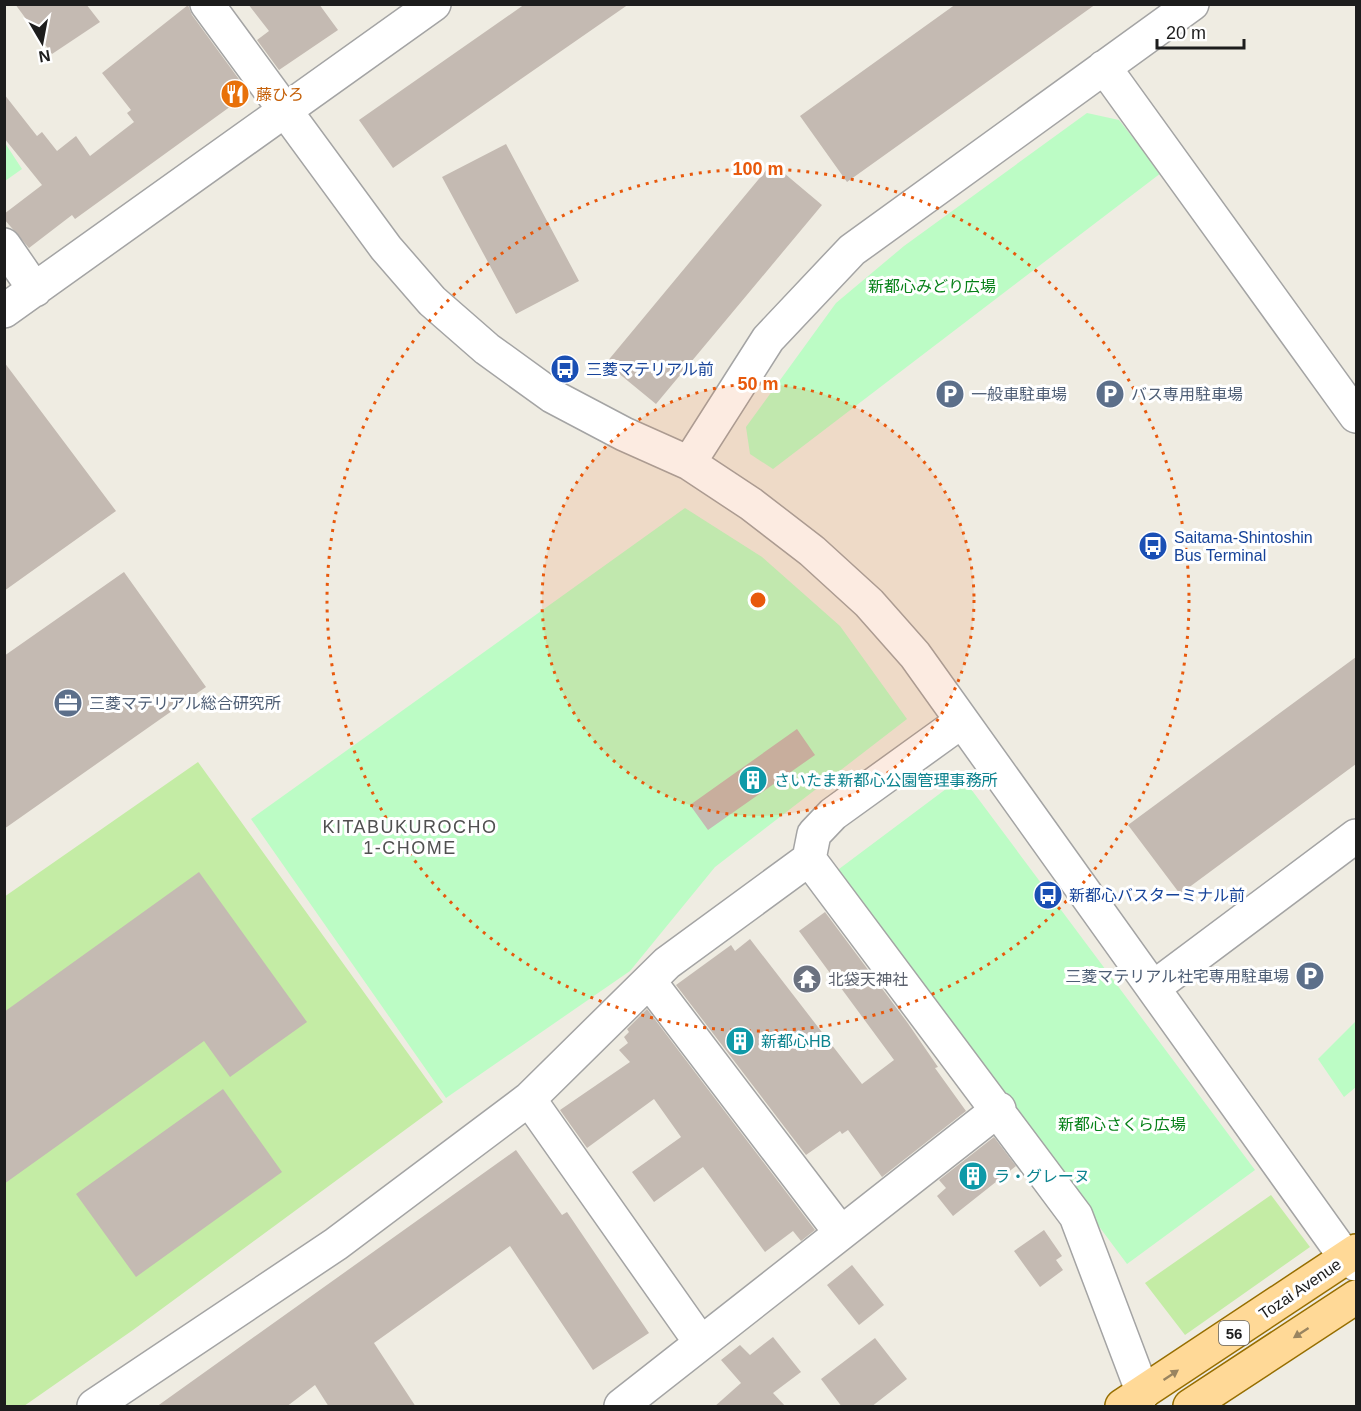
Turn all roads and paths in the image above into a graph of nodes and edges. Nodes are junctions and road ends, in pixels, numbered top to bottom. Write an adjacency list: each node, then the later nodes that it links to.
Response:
1 (207, 4): 5 (street)
2 (434, 4): 5 (street)
3 (1192, 4): 4 (street)
4 (1104, 67): 9 (street); 10 (street)
5 (285, 113): 7 (street); 10 (street)
6 (4, 245): 7 (street)
7 (35, 290): 8 (street)
8 (4, 311)
9 (1356, 416)
10 (688, 463): 11 (street)
11 (962, 721): 13 (street); 15 (street)
12 (1356, 836): 15 (street)
13 (809, 859): 14 (street); 17 (street)
14 (649, 981): 16 (street); 18 (street)
15 (1153, 988): 19 (street)
16 (530, 1100): 21 (street); 23 (street)
17 (999, 1109): 18 (street); 22 (street)
18 (841, 1233): 21 (street)
19 (1353, 1258): 20 (street); 22 (main road, Tozai Avenue / 56, one-way to 19)
20 (1354, 1302): 25 (main road, 56, one-way to 25)
21 (701, 1343): 24 (street)
22 (1133, 1400)
23 (94, 1407)
24 (621, 1407)
25 (1190, 1407)

